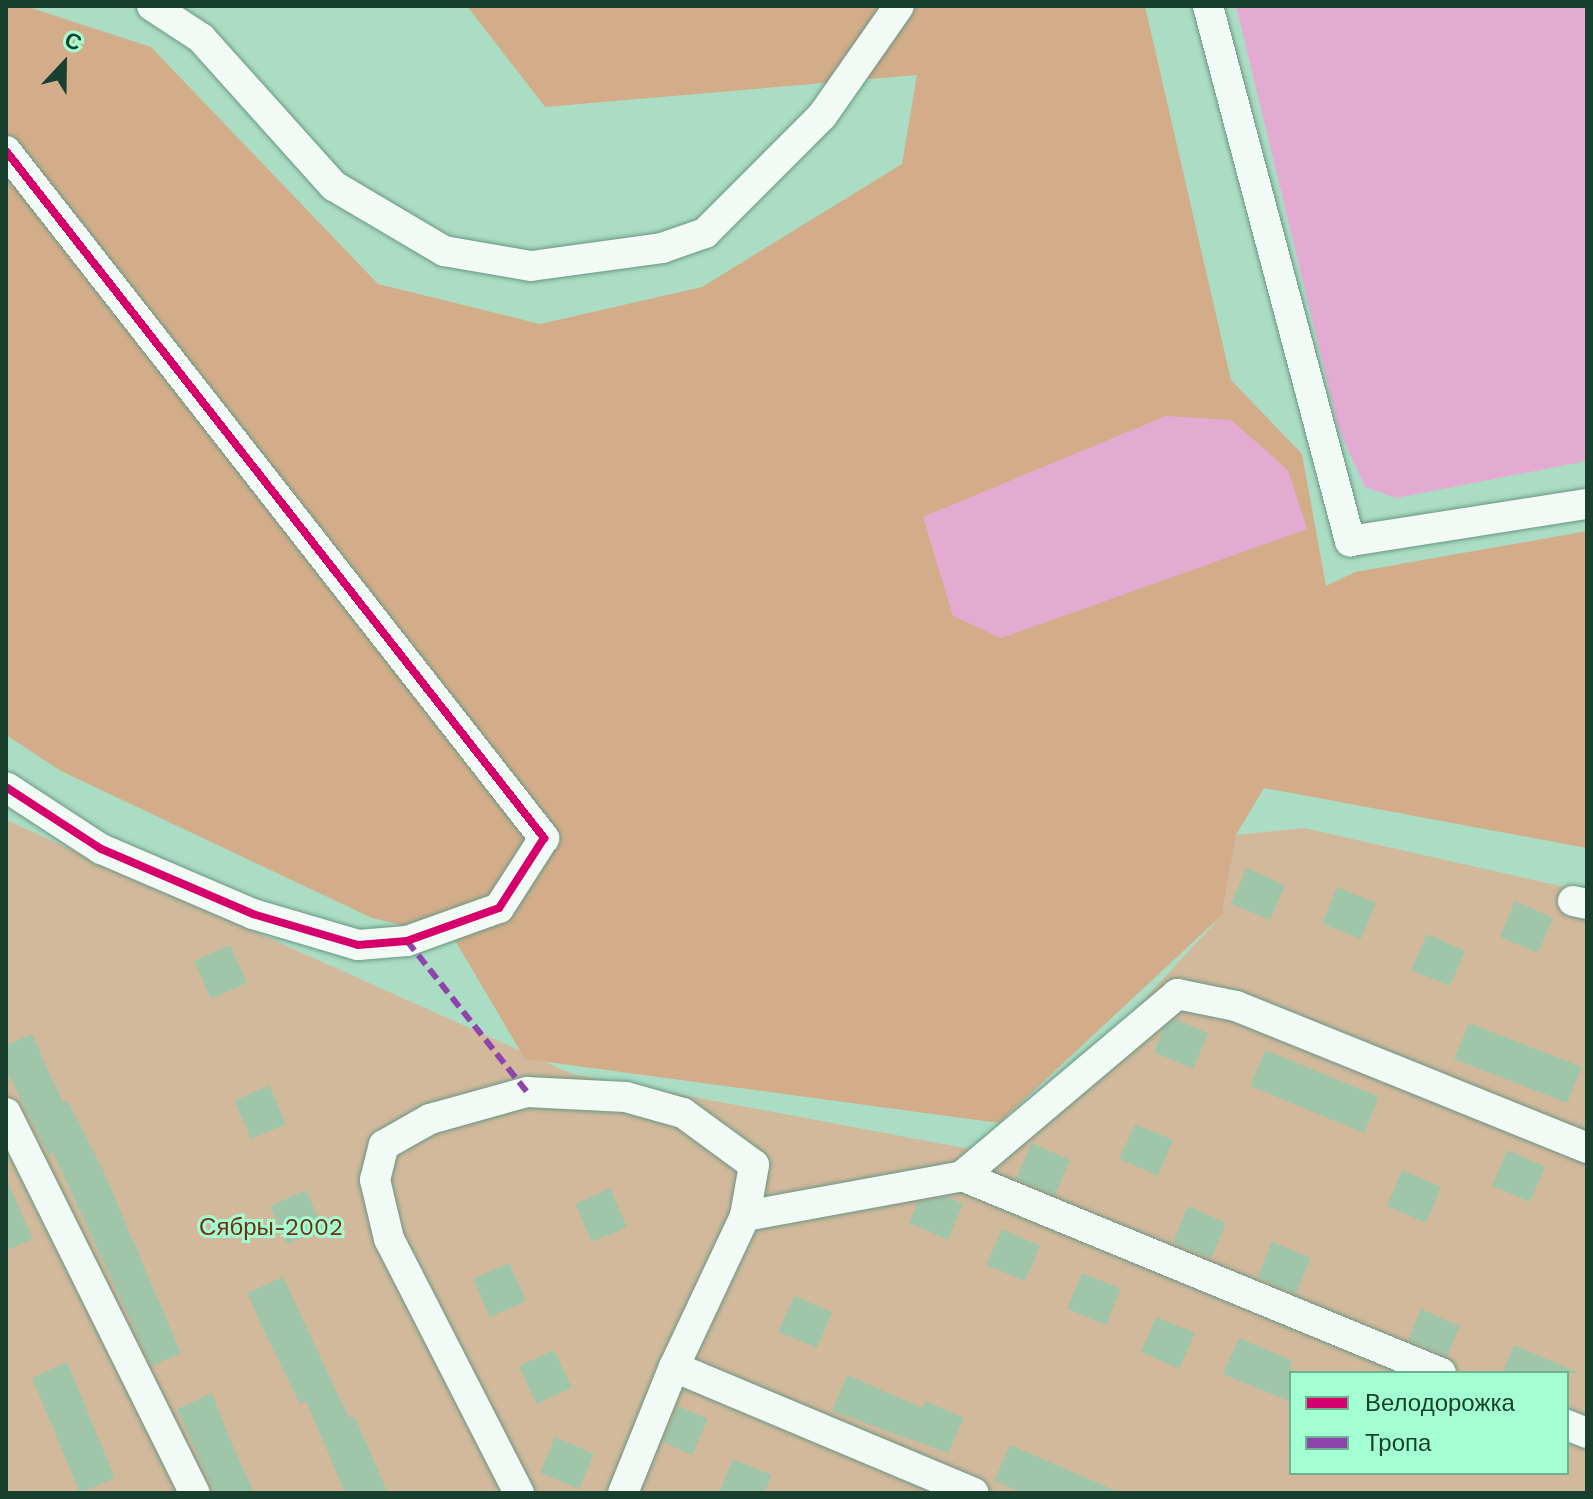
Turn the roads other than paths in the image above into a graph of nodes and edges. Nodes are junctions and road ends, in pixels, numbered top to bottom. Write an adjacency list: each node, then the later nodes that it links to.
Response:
1 (152, 6): 2 (street)
2 (899, 6)
3 (1208, 6): 5 (street)
4 (6, 151): 6 (street)
5 (1587, 504)
6 (6, 787)
7 (6, 1113): 13 (street)
8 (1587, 1148): 9 (street)
9 (962, 1176): 10 (street); 12 (street)
10 (745, 1216): 11 (street); 14 (street)
11 (674, 1367): 15 (street); 16 (street)
12 (1436, 1371)
13 (195, 1493)
14 (519, 1493)
15 (623, 1493)
16 (974, 1493)

